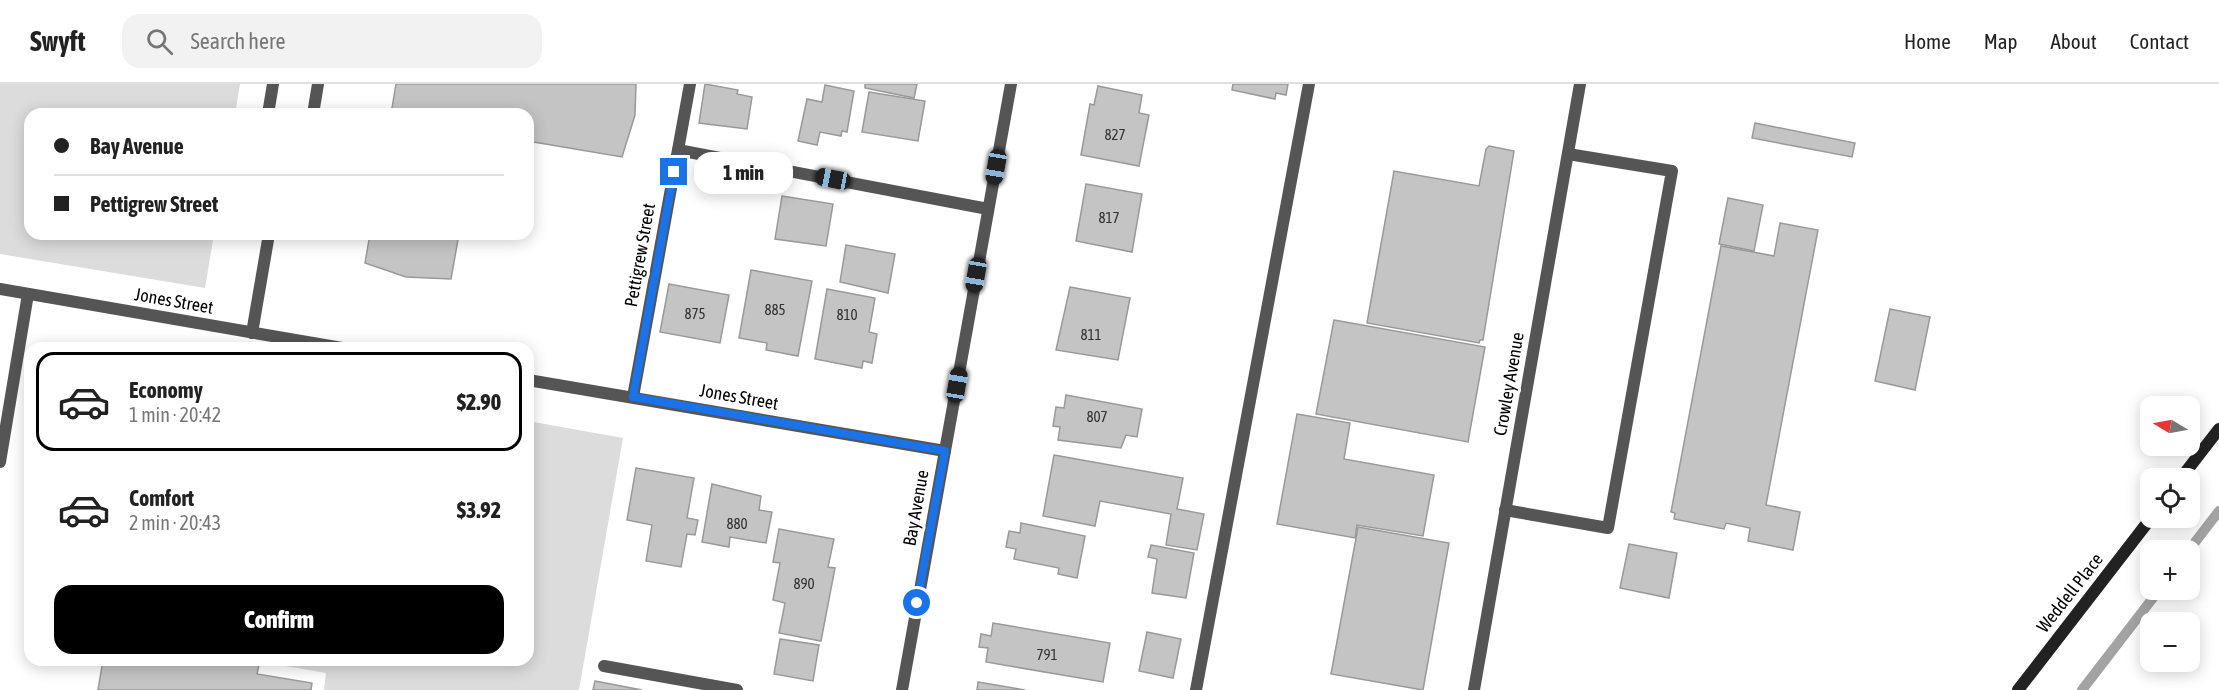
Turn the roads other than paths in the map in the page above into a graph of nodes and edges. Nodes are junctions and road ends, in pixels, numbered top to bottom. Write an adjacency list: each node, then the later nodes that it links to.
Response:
1 (273, 84): 7 (street)
2 (318, 84): 8 (street)
3 (690, 84): 9 (street, Pettigrew Street)
4 (1011, 84): 11 (street, Bay Avenue)
5 (1309, 84): 28 (street)
6 (1580, 84): 10 (street, Crowley Avenue)
7 (269, 108)
8 (314, 108)
9 (678, 150): 11 (street); 18 (street, Pettigrew Street)
10 (1568, 154): 23 (street, Crowley Avenue); 23 (street)
11 (988, 208): 20 (street, Bay Avenue)
12 (267, 240): 15 (street)
13 (0, 289): 14 (street, Jones Street)
14 (28, 294): 15 (street, Jones Street); 21 (street)
15 (252, 333): 16 (street, Jones Street)
16 (306, 342)
17 (534, 381): 18 (street, Jones Street)
18 (633, 397): 20 (street, Jones Street)
19 (2219, 429): 22 (street)
20 (945, 451): 27 (street, Bay Avenue)
21 (0, 462)
22 (2189, 468)
23 (1505, 510): 29 (street, Crowley Avenue)
24 (2143, 528): 30 (street, Weddell Place)
25 (604, 666): 26 (street)
26 (737, 690)
27 (902, 690)
28 (1196, 690)
29 (1474, 690)
30 (2018, 690)

